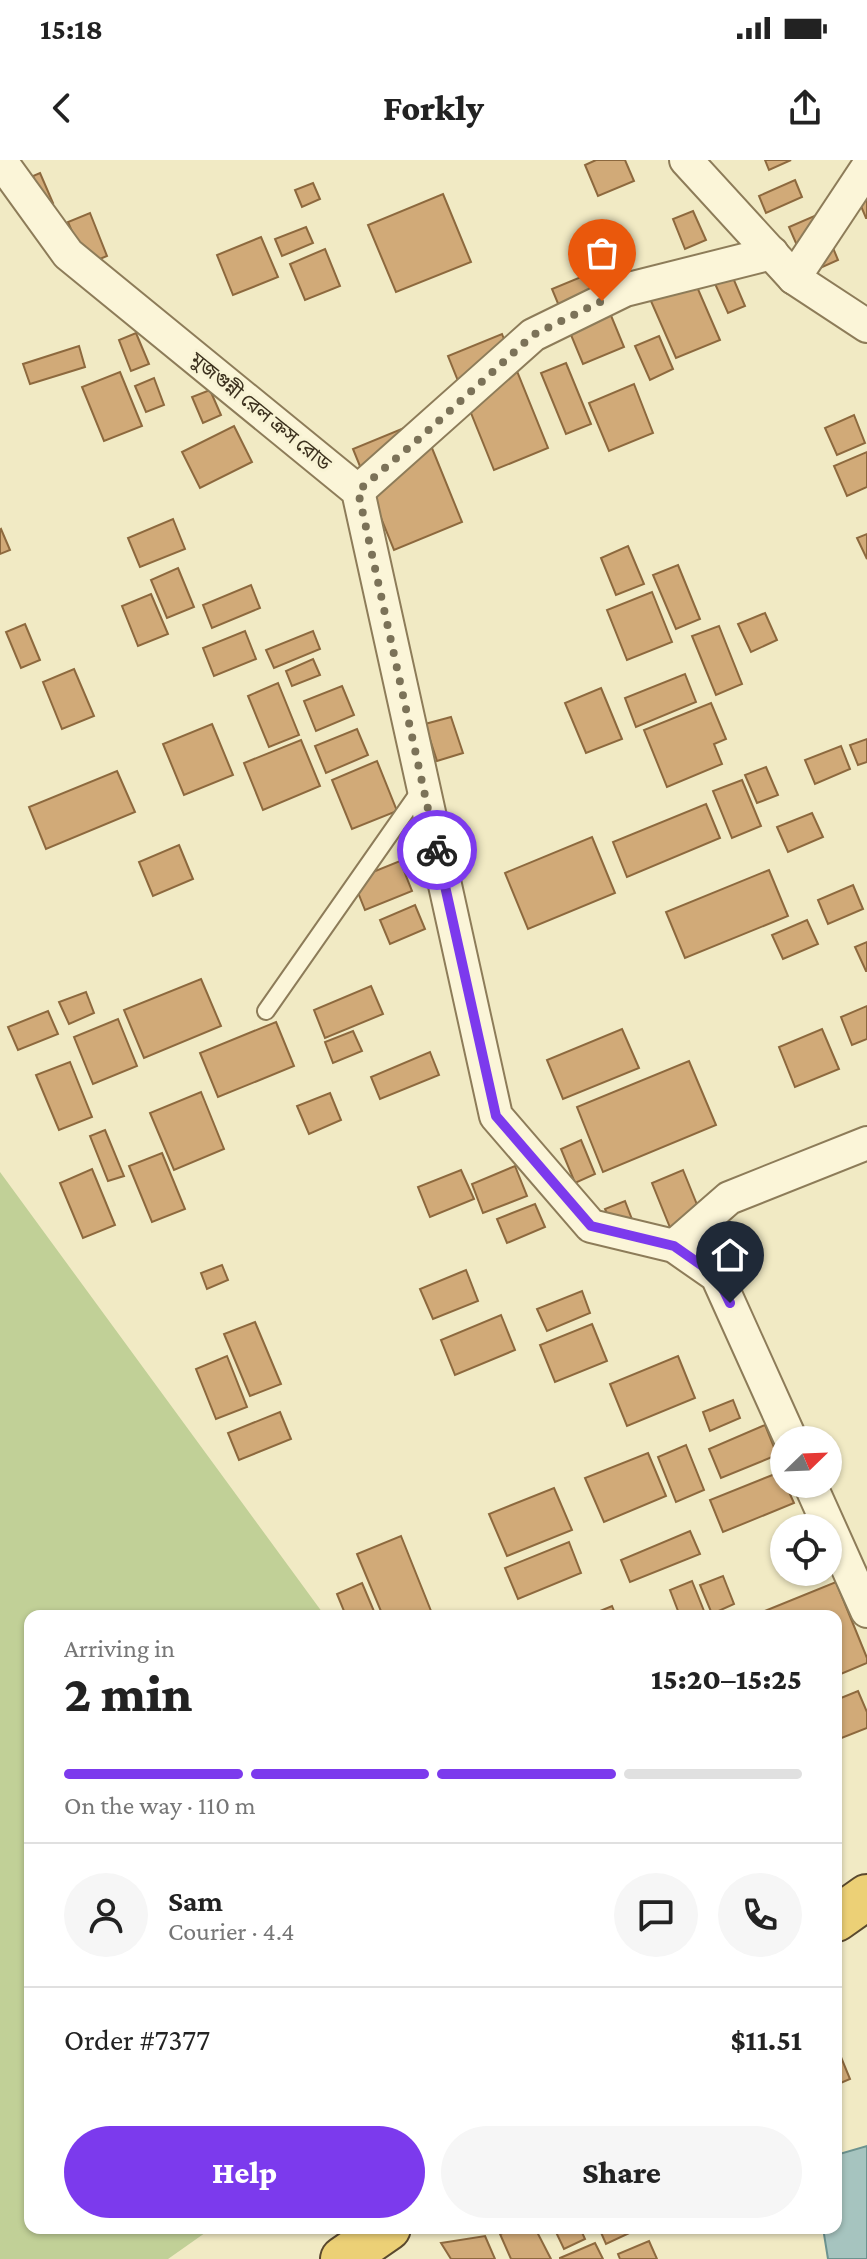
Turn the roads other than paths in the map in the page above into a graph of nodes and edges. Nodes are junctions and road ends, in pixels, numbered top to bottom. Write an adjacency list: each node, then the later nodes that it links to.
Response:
1 (0, 160): 7 (street, মুজগুন্নী রেল ক্রস রোড)
2 (686, 160): 4 (street)
3 (867, 168): 5 (street)
4 (772, 253): 5 (street); 7 (street)
5 (794, 278): 6 (street)
6 (867, 326)
7 (358, 491): 8 (street)
8 (423, 787): 9 (lane); 11 (street)
9 (266, 1011)
10 (867, 1143): 11 (street)
11 (674, 1246): 12 (street)
12 (785, 1426)
13 (816, 1498): 14 (street)
14 (867, 1611)
15 (867, 1897): 16 (highway)
16 (842, 1915)
17 (379, 2234): 18 (highway)
18 (343, 2259)

